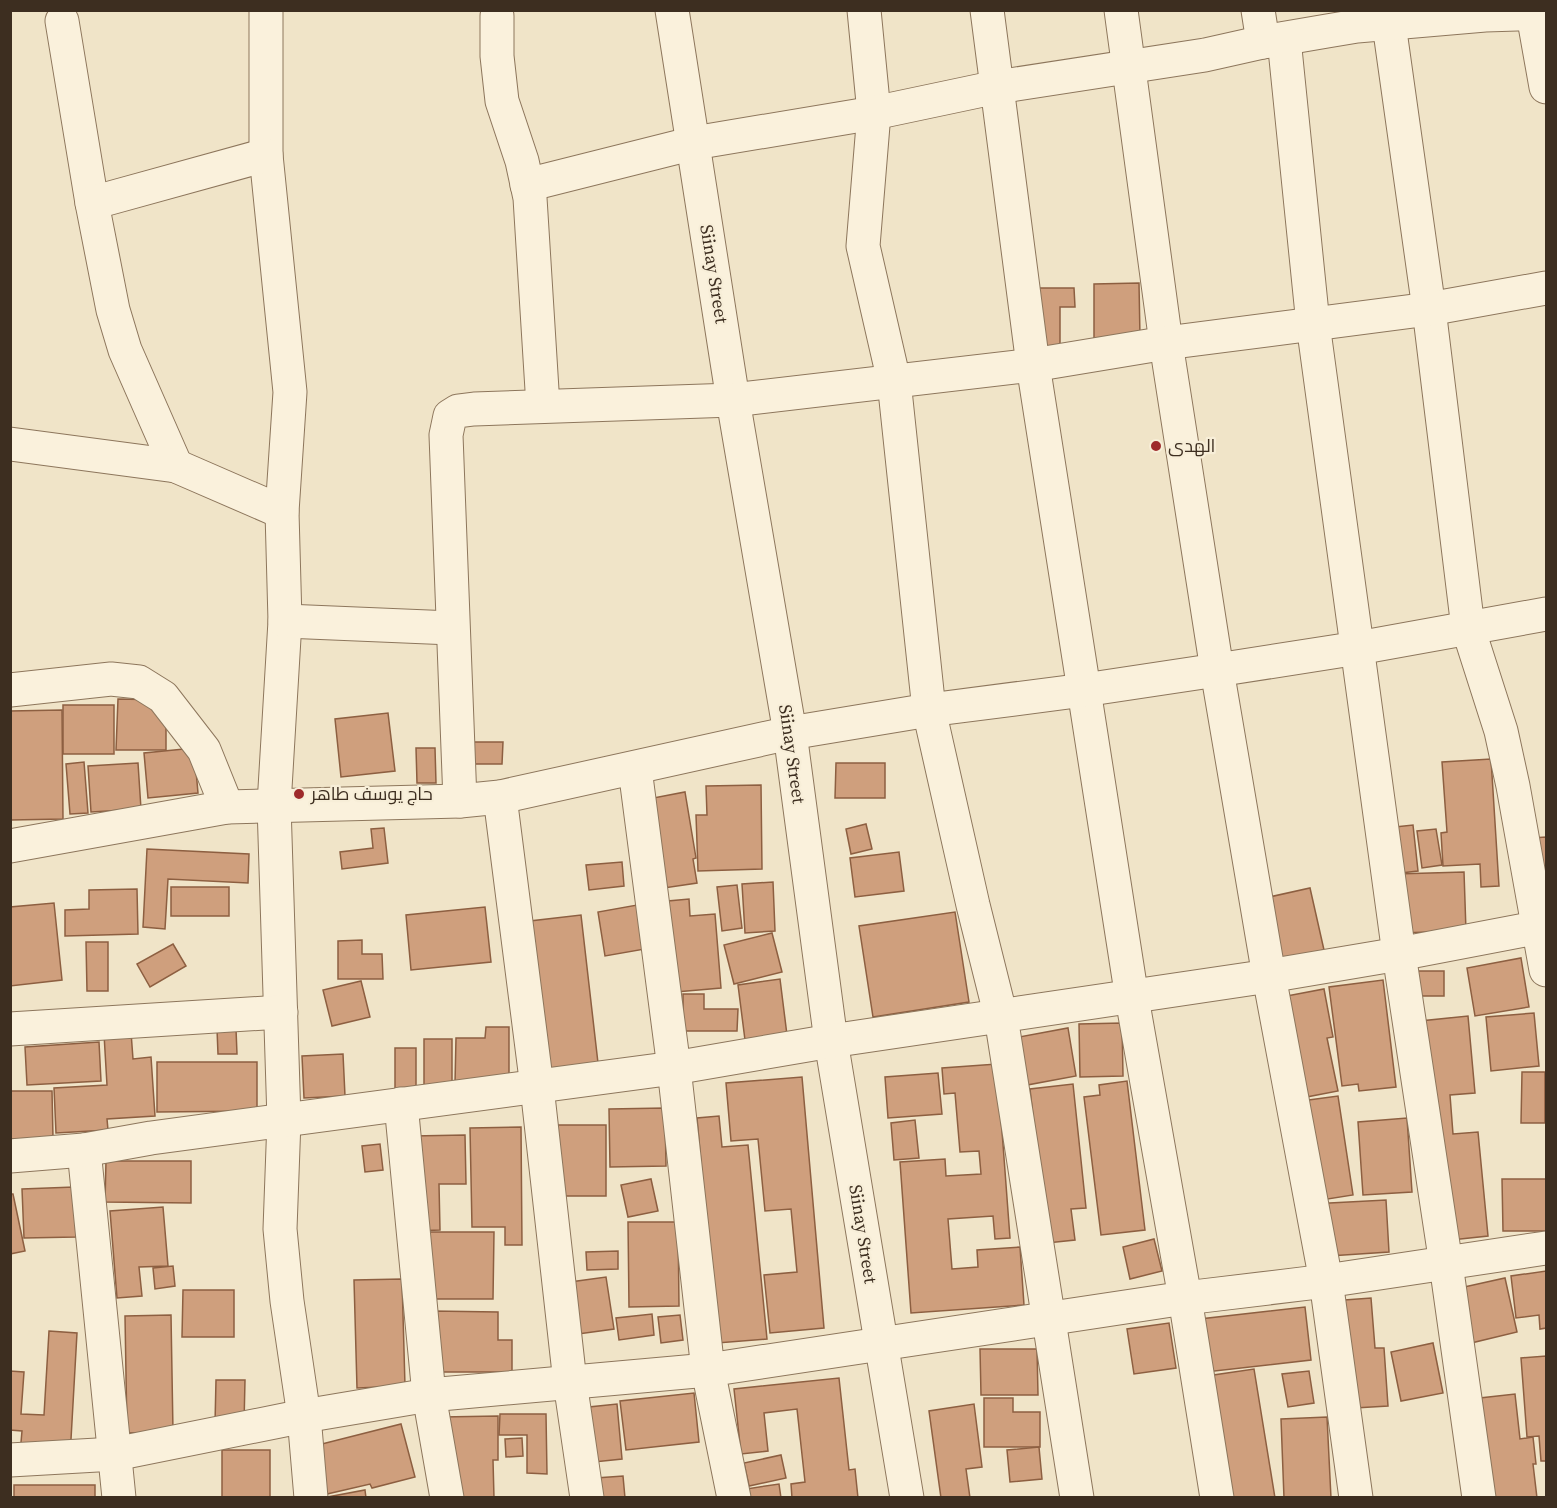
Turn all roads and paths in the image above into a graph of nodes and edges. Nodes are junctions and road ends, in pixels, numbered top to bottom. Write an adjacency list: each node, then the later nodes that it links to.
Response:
1 (266, 10): 17 (street)
2 (672, 10): 16 (street, Siinay Street)
3 (864, 10): 15 (street)
4 (987, 10): 13 (street)
5 (1121, 10): 12 (street)
6 (1258, 10): 11 (street)
7 (1540, 13): 9 (street); 14 (street)
8 (497, 16): 18 (street)
9 (1387, 17): 11 (street); 21 (street)
10 (62, 21): 19 (street)
11 (1274, 40): 12 (street); 22 (street)
12 (1130, 68): 13 (street); 23 (street)
13 (997, 87): 15 (street); 24 (street)
14 (1546, 87)
15 (874, 113): 16 (street); 25 (street)
16 (694, 143): 18 (street); 26 (street, Siinay Street)
17 (266, 155): 19 (street); 30 (street)
18 (527, 185): 27 (street)
19 (92, 203): 29 (street)
20 (1546, 288): 21 (street)
21 (1429, 309): 22 (street); 34 (street)
22 (1313, 324): 23 (street); 35 (street)
23 (1166, 343): 24 (street); 36 (street)
24 (1033, 365): 25 (street); 38 (street)
25 (894, 381): 26 (street); 39 (street)
26 (733, 400): 27 (street); 40 (street, Siinay Street)
27 (543, 406): 33 (street)
28 (10, 444): 29 (street)
29 (176, 466): 30 (street)
30 (282, 512): 32 (street)
31 (1546, 614): 34 (street)
32 (285, 621): 33 (street); 44 (street)
33 (452, 628): 43 (street)
34 (1468, 628): 35 (street); 47 (street)
35 (1358, 648): 36 (street); 48 (street)
36 (1218, 670): 38 (street); 50 (street)
37 (10, 690): 45 (street)
38 (1084, 690): 39 (street); 51 (street)
39 (929, 710): 40 (street); 53 (street)
40 (790, 733): 41 (street); 55 (street, Siinay Street)
41 (635, 769): 42 (street); 56 (street)
42 (500, 797): 43 (street); 57 (street)
43 (460, 801): 44 (street)
44 (274, 805): 45 (street); 52 (street)
45 (227, 807): 46 (street)
46 (10, 846)
47 (1543, 927): 48 (street); 49 (street)
48 (1399, 954): 50 (street); 63 (street)
49 (1546, 970)
50 (1269, 975): 51 (street); 64 (street)
51 (1132, 998): 53 (street); 65 (street)
52 (281, 1012): 54 (street); 59 (street)
53 (1001, 1017): 55 (street); 66 (street)
54 (10, 1029)
55 (831, 1041): 56 (street); 67 (street, Siinay Street)
56 (674, 1068): 57 (street); 68 (street)
57 (537, 1086): 58 (street); 69 (street)
58 (401, 1104): 59 (street); 70 (street)
59 (284, 1120): 60 (street); 71 (street)
60 (84, 1150): 61 (street); 72 (street)
61 (10, 1156)
62 (1546, 1248): 63 (street)
63 (1446, 1264): 64 (street); 83 (street)
64 (1326, 1281): 65 (street); 82 (street)
65 (1185, 1298): 66 (street); 81 (street)
66 (1048, 1319): 67 (street); 80 (street)
67 (880, 1345): 68 (street); 79 (street, Siinay Street)
68 (708, 1370): 69 (street); 78 (street)
69 (570, 1382): 70 (street); 77 (street)
70 (429, 1395): 71 (street); 76 (street)
71 (304, 1416): 72 (street); 75 (street)
72 (115, 1454): 73 (street); 74 (street)
73 (10, 1460)
74 (119, 1497)
75 (311, 1497)
76 (447, 1497)
77 (587, 1497)
78 (735, 1497)
79 (907, 1497)
80 (1077, 1497)
81 (1217, 1497)
82 (1356, 1497)
83 (1479, 1497)

